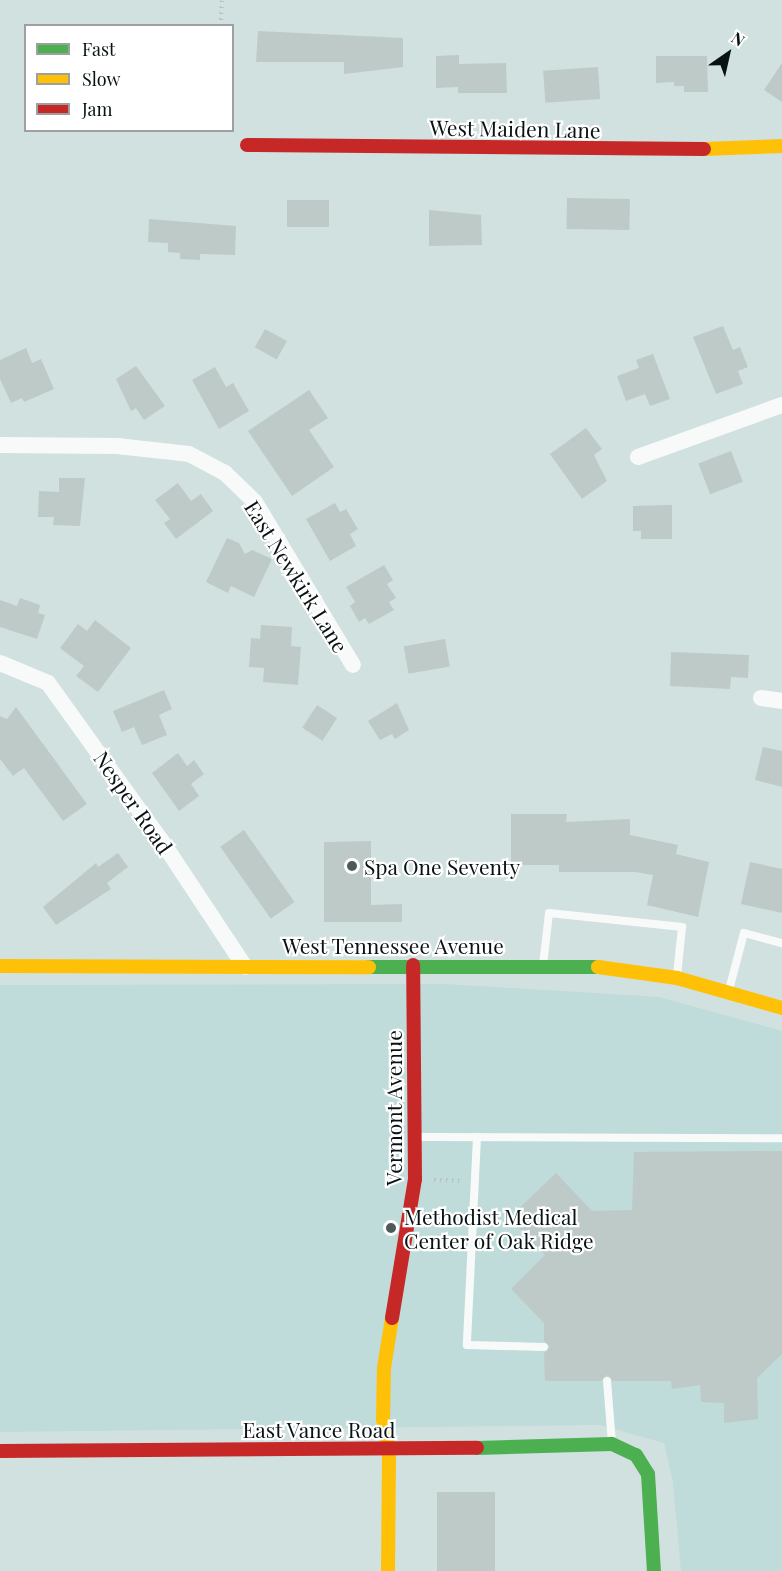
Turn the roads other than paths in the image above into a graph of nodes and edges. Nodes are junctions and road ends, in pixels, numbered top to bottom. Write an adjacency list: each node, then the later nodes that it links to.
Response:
1 (247, 145): 2 (street, West Maiden Lane)
2 (782, 146)
3 (782, 405): 5 (street)
4 (0, 445): 7 (street, East Newkirk Lane)
5 (638, 457)
6 (0, 663): 14 (street, Nesper Road)
7 (353, 665)
8 (761, 698): 9 (street)
9 (782, 701)
10 (782, 943): 16 (lane)
11 (543, 964): 12 (street, West Tennessee Avenue); 15 (street, West Tennessee Avenue); 15 (lane)
12 (413, 965): 14 (street, West Tennessee Avenue); 18 (street, Vermont Avenue)
13 (0, 966): 14 (street, West Tennessee Avenue)
14 (245, 967)
15 (677, 978): 16 (street, West Tennessee Avenue)
16 (729, 991): 17 (street, West Tennessee Avenue)
17 (782, 1008)
18 (414, 1137): 19 (lane); 24 (street, Vermont Avenue)
19 (477, 1137): 20 (lane); 21 (lane)
20 (782, 1138)
21 (544, 1347)
22 (607, 1381): 23 (lane)
23 (612, 1444): 24 (street, East Vance Road); 27 (street, East Vance Road)
24 (389, 1450): 25 (street, East Vance Road); 26 (street, Vermont Avenue)
25 (0, 1451)
26 (388, 1571)
27 (654, 1571)

